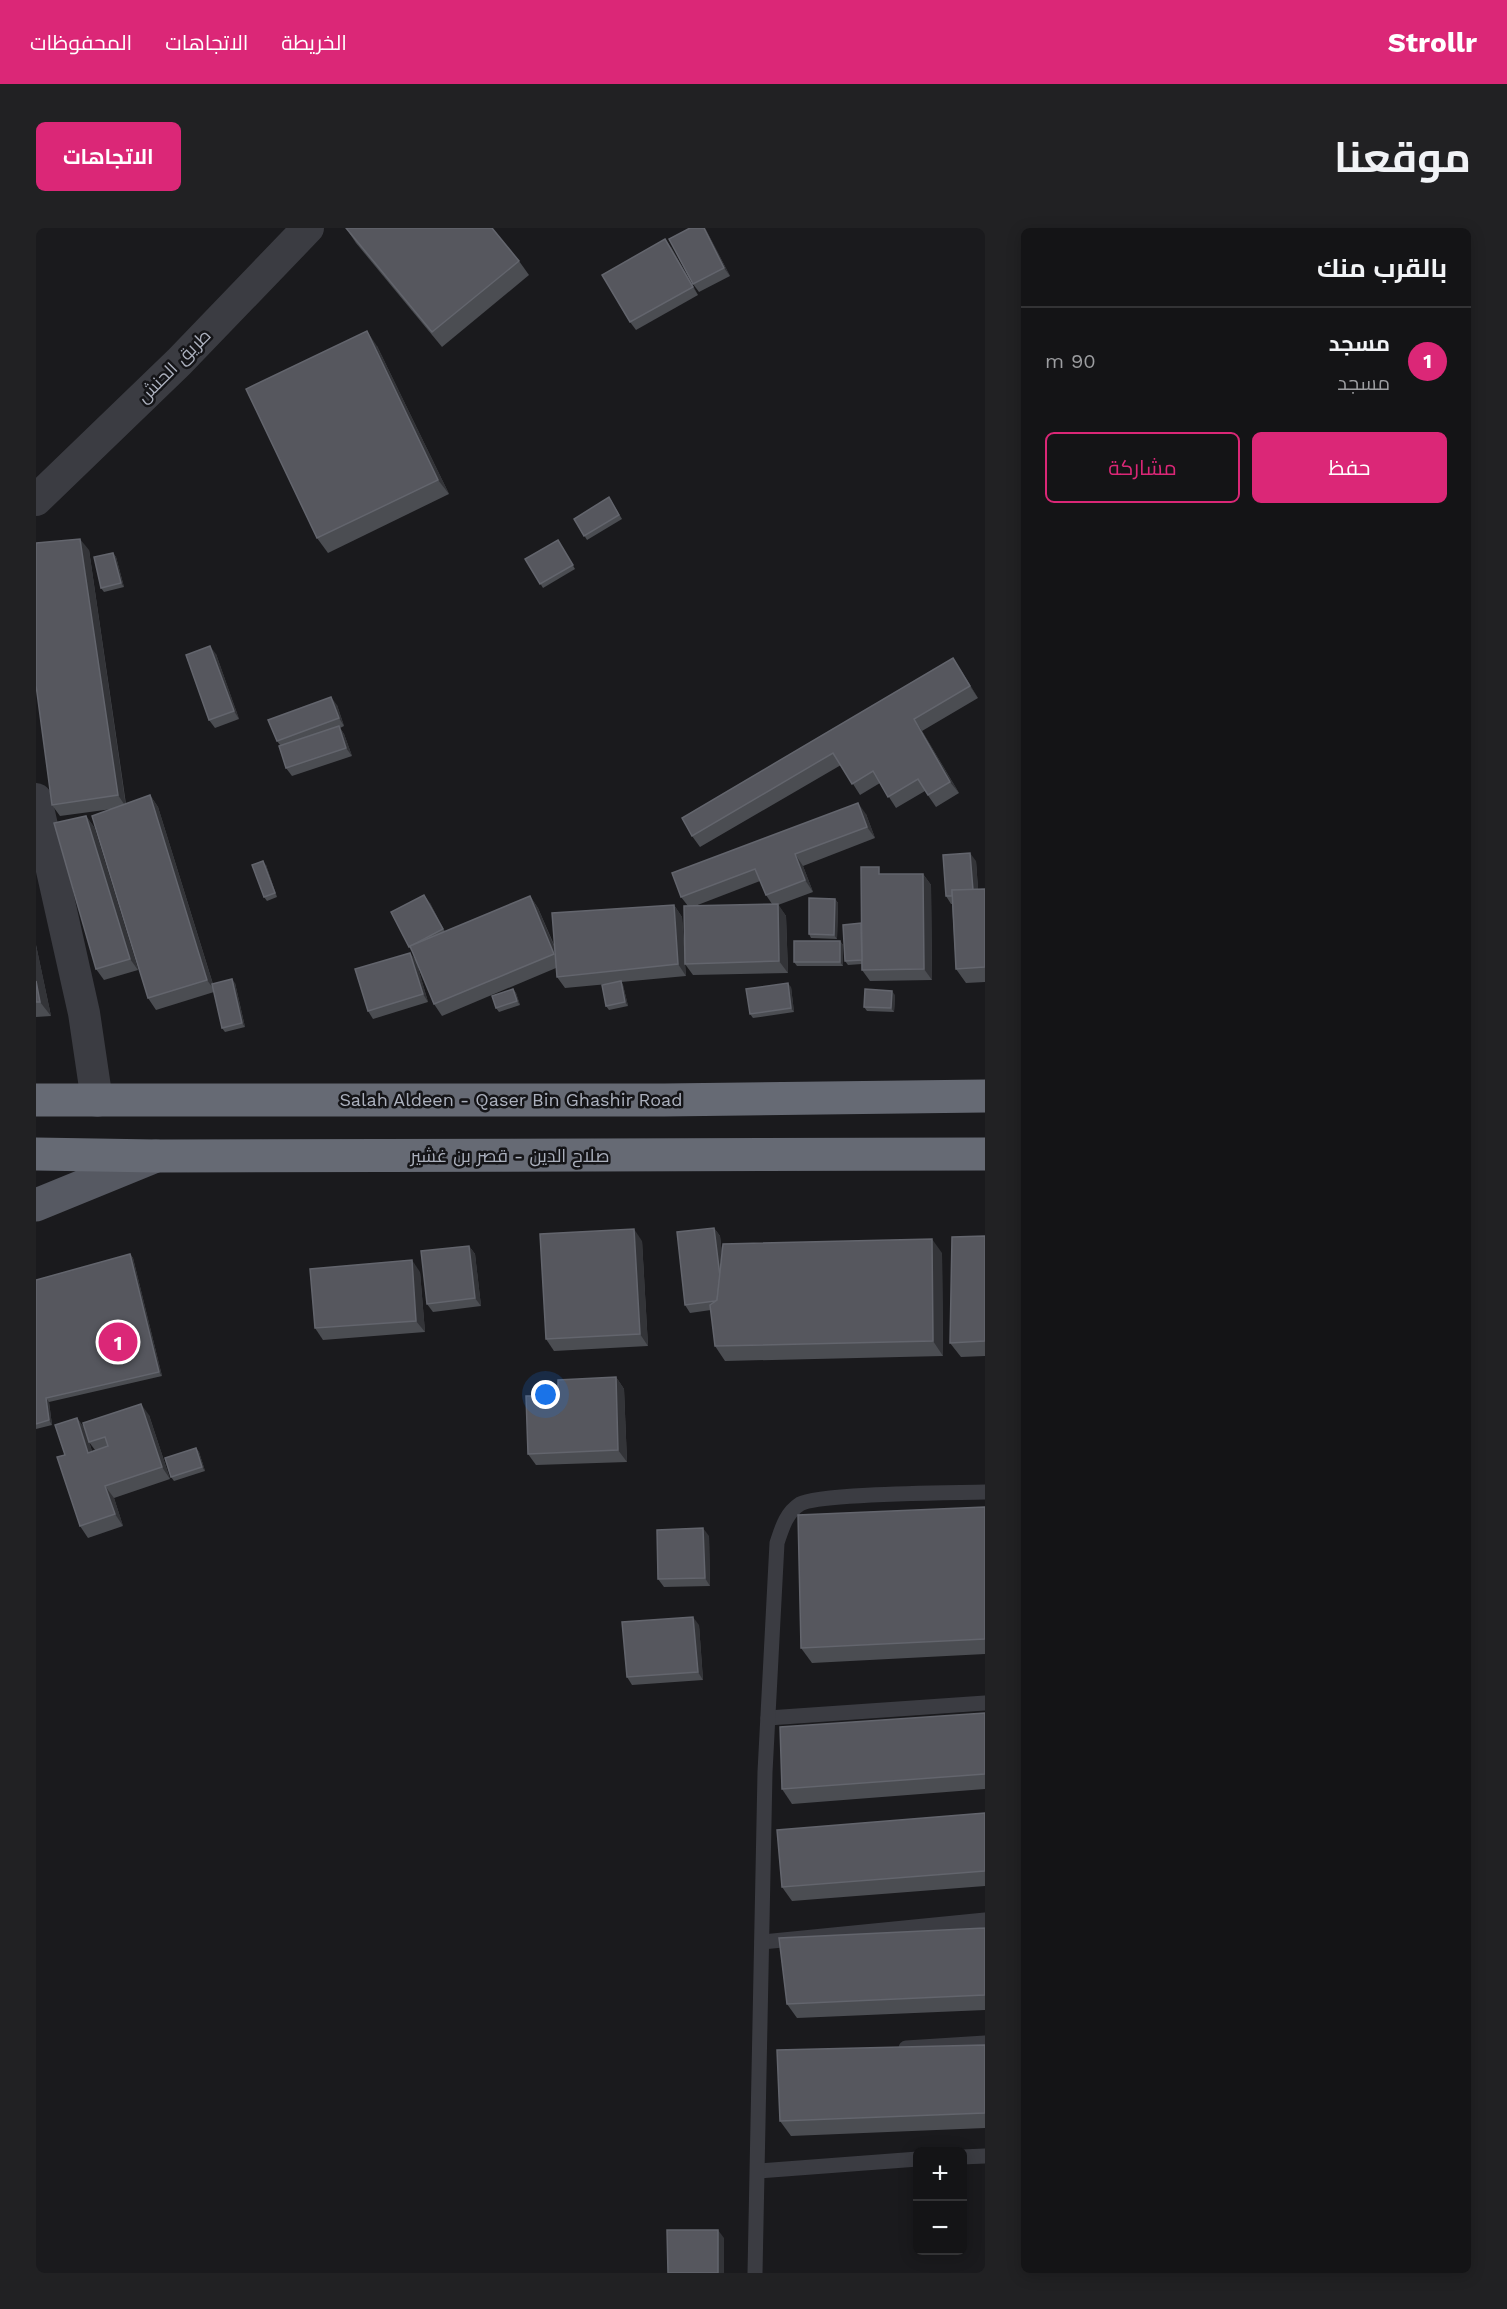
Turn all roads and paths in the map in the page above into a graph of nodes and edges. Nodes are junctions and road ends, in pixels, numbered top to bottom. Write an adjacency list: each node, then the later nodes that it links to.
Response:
1 (308, 228): 2 (street, طريق الحنش)
2 (36, 500)
3 (36, 799): 6 (street)
4 (985, 1096): 6 (highway, Salah Aldeen - Qaser Bin Ghashir Road)
5 (36, 1100): 6 (highway, Salah Aldeen - Qaser Bin Ghashir Road)
6 (97, 1101)
7 (36, 1154): 9 (highway, صلاح الدين - قصر بن غشير)
8 (985, 1154): 9 (highway, صلاح الدين - قصر بن غشير)
9 (156, 1156): 10 (main road)
10 (36, 1205)
11 (985, 1492): 13 (lane)
12 (985, 1703): 13 (lane)
13 (768, 1718): 15 (lane)
14 (985, 1920): 15 (lane)
15 (762, 1942): 21 (lane)
16 (985, 2043): 17 (lane)
17 (890, 2049)
18 (967, 2157): 19 (lane)
19 (985, 2157)
20 (913, 2160): 21 (lane)
21 (758, 2171): 22 (lane)
22 (755, 2273)

